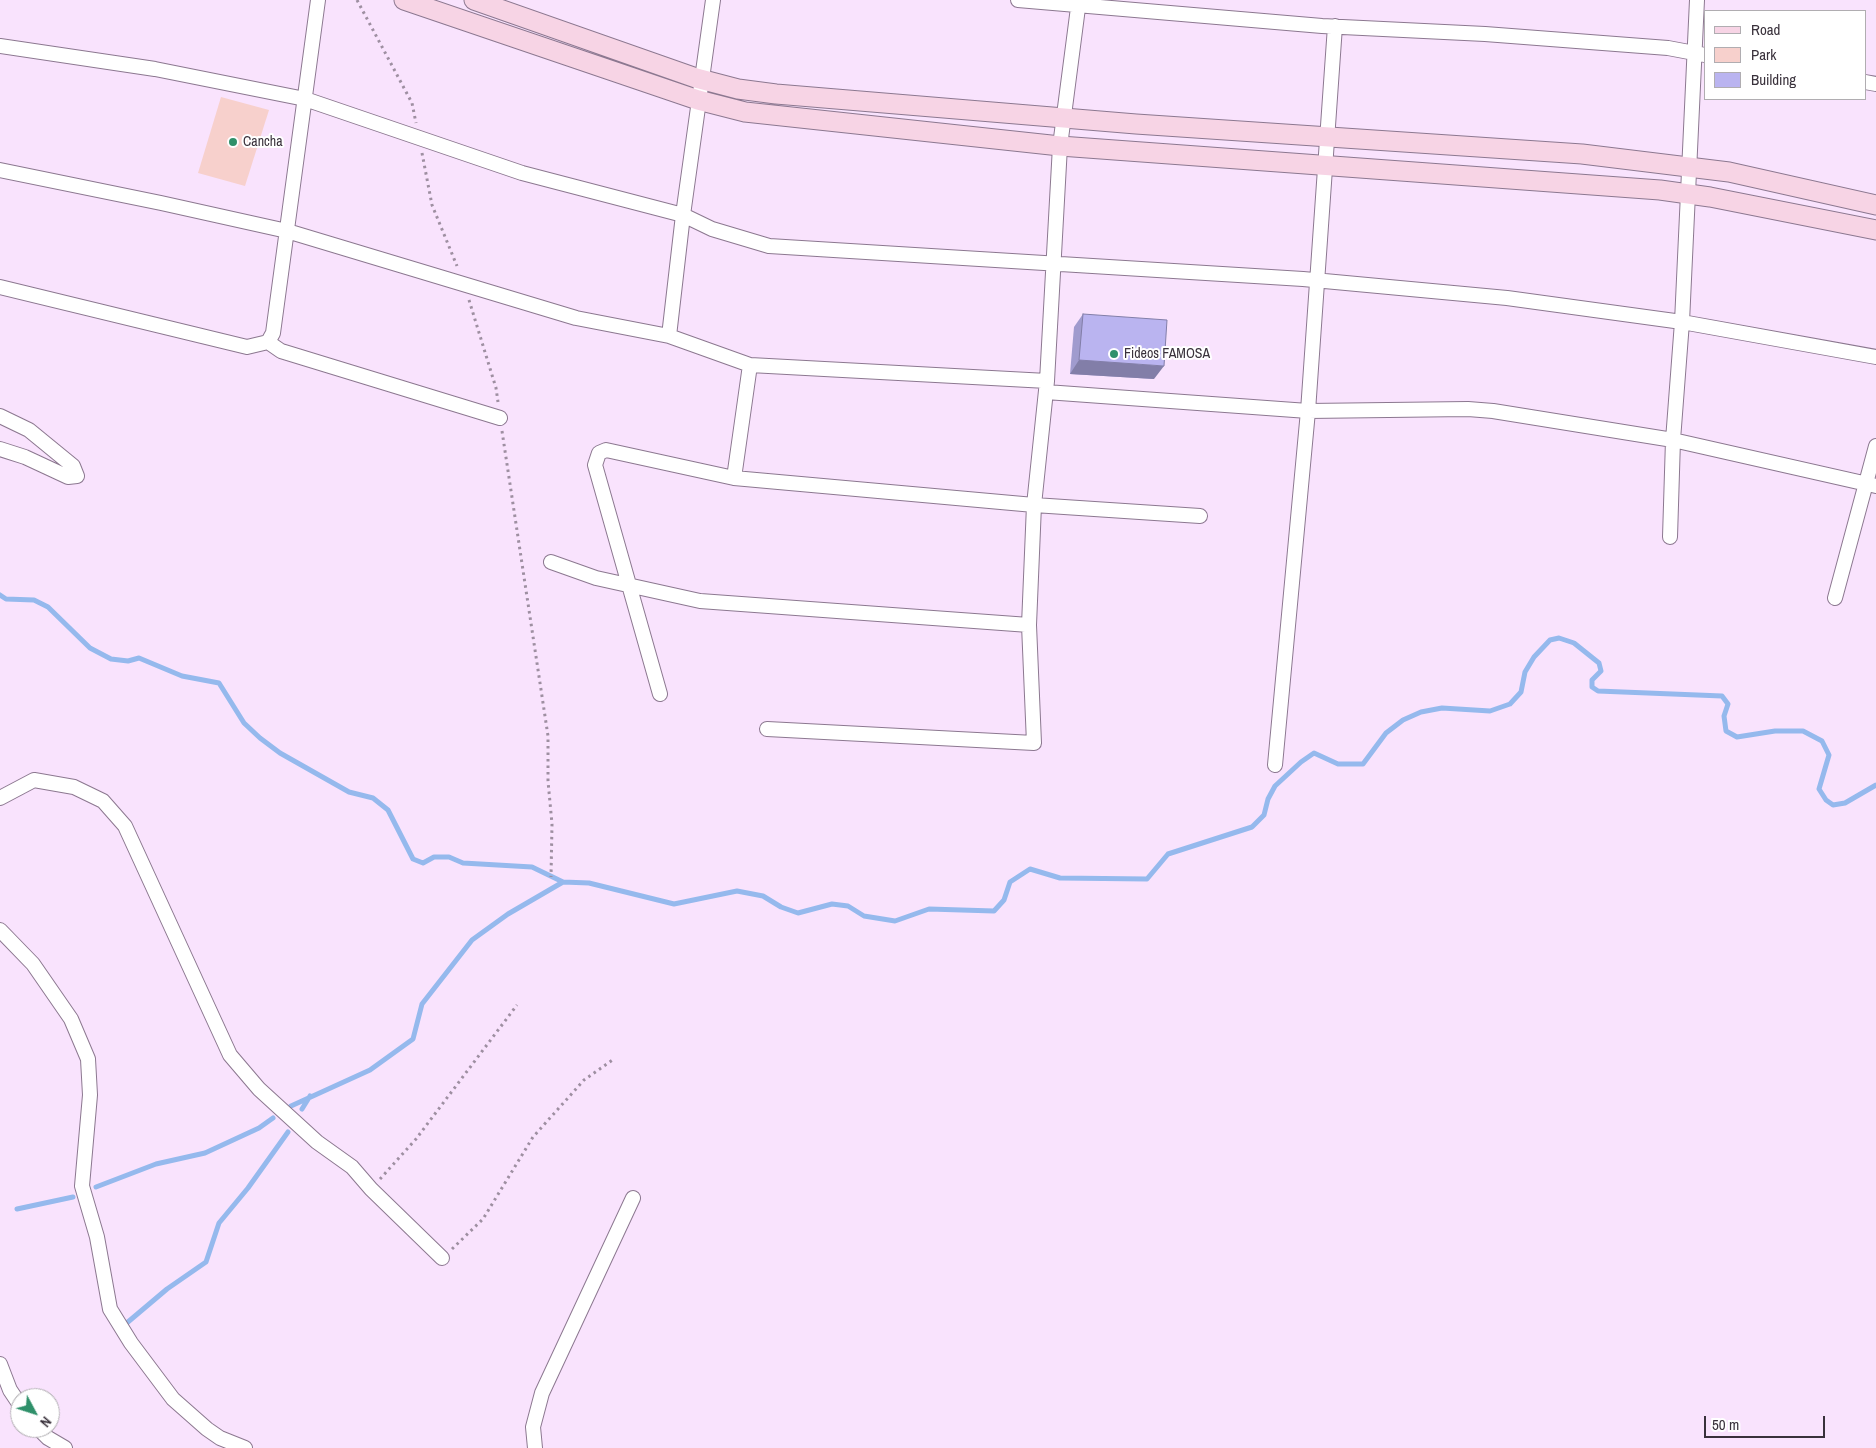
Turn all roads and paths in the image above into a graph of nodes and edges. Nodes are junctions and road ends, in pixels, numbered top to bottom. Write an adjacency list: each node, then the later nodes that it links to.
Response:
1 (318, 0): 13 (street)
2 (357, 0): 17 (path)
3 (404, 0): 14 (main road)
4 (474, 0): 12 (main road)
5 (713, 0): 12 (street)
6 (1018, 0): 8 (street)
7 (1697, 0): 11 (street)
8 (1078, 2): 9 (street); 15 (street)
9 (1335, 26): 11 (street); 16 (street)
10 (0, 46): 13 (street)
11 (1700, 54): 20 (street)
12 (702, 79): 14 (street); 15 (main road)
13 (305, 99): 17 (street); 26 (street)
14 (698, 100): 18 (main road); 24 (street)
15 (1063, 118): 16 (main road); 18 (street)
16 (1327, 137): 19 (street); 20 (main road)
17 (419, 138): 24 (street); 29 (path)
18 (1060, 146): 19 (main road); 27 (street)
19 (1325, 166): 22 (main road); 28 (street)
20 (1688, 168): 22 (street); 23 (main road)
21 (0, 170): 26 (street)
22 (1687, 194): 25 (main road); 31 (street)
23 (1876, 205)
24 (682, 215): 27 (street); 32 (street)
25 (1876, 230)
26 (287, 231): 29 (street); 33 (street)
27 (1053, 264): 28 (street); 36 (street)
28 (1317, 281): 31 (street); 37 (street)
29 (464, 284): 32 (street); 39 (path)
30 (0, 287): 33 (street)
31 (1682, 322): 34 (street); 40 (street)
32 (669, 336): 35 (street)
33 (268, 342): 39 (street)
34 (1876, 356)
35 (750, 365): 36 (street); 43 (street)
36 (1047, 387): 37 (street); 45 (street)
37 (1308, 411): 40 (street); 54 (street)
38 (0, 416): 42 (street)
39 (500, 418): 56 (path)
40 (1672, 440): 44 (street); 47 (street)
41 (1876, 446): 44 (street)
42 (0, 449)
43 (734, 478): 45 (street); 49 (street)
44 (1871, 485): 50 (street)
45 (1034, 505): 46 (street); 51 (street)
46 (1200, 516)
47 (1670, 537)
48 (551, 562): 49 (street)
49 (629, 586): 51 (street); 52 (street)
50 (1835, 598)
51 (1029, 625): 53 (street)
52 (660, 694)
53 (767, 729)
54 (1275, 766)
55 (0, 798): 60 (street)
56 (551, 877)
57 (0, 930): 67 (street)
58 (517, 1004): 60 (path)
59 (614, 1059): 62 (path)
60 (371, 1189): 62 (street)
61 (633, 1198): 68 (street)
62 (442, 1258)
63 (0, 1364): 64 (street)
64 (10, 1390)
65 (48, 1438): 66 (street)
66 (65, 1448)
67 (245, 1448)
68 (536, 1448)

